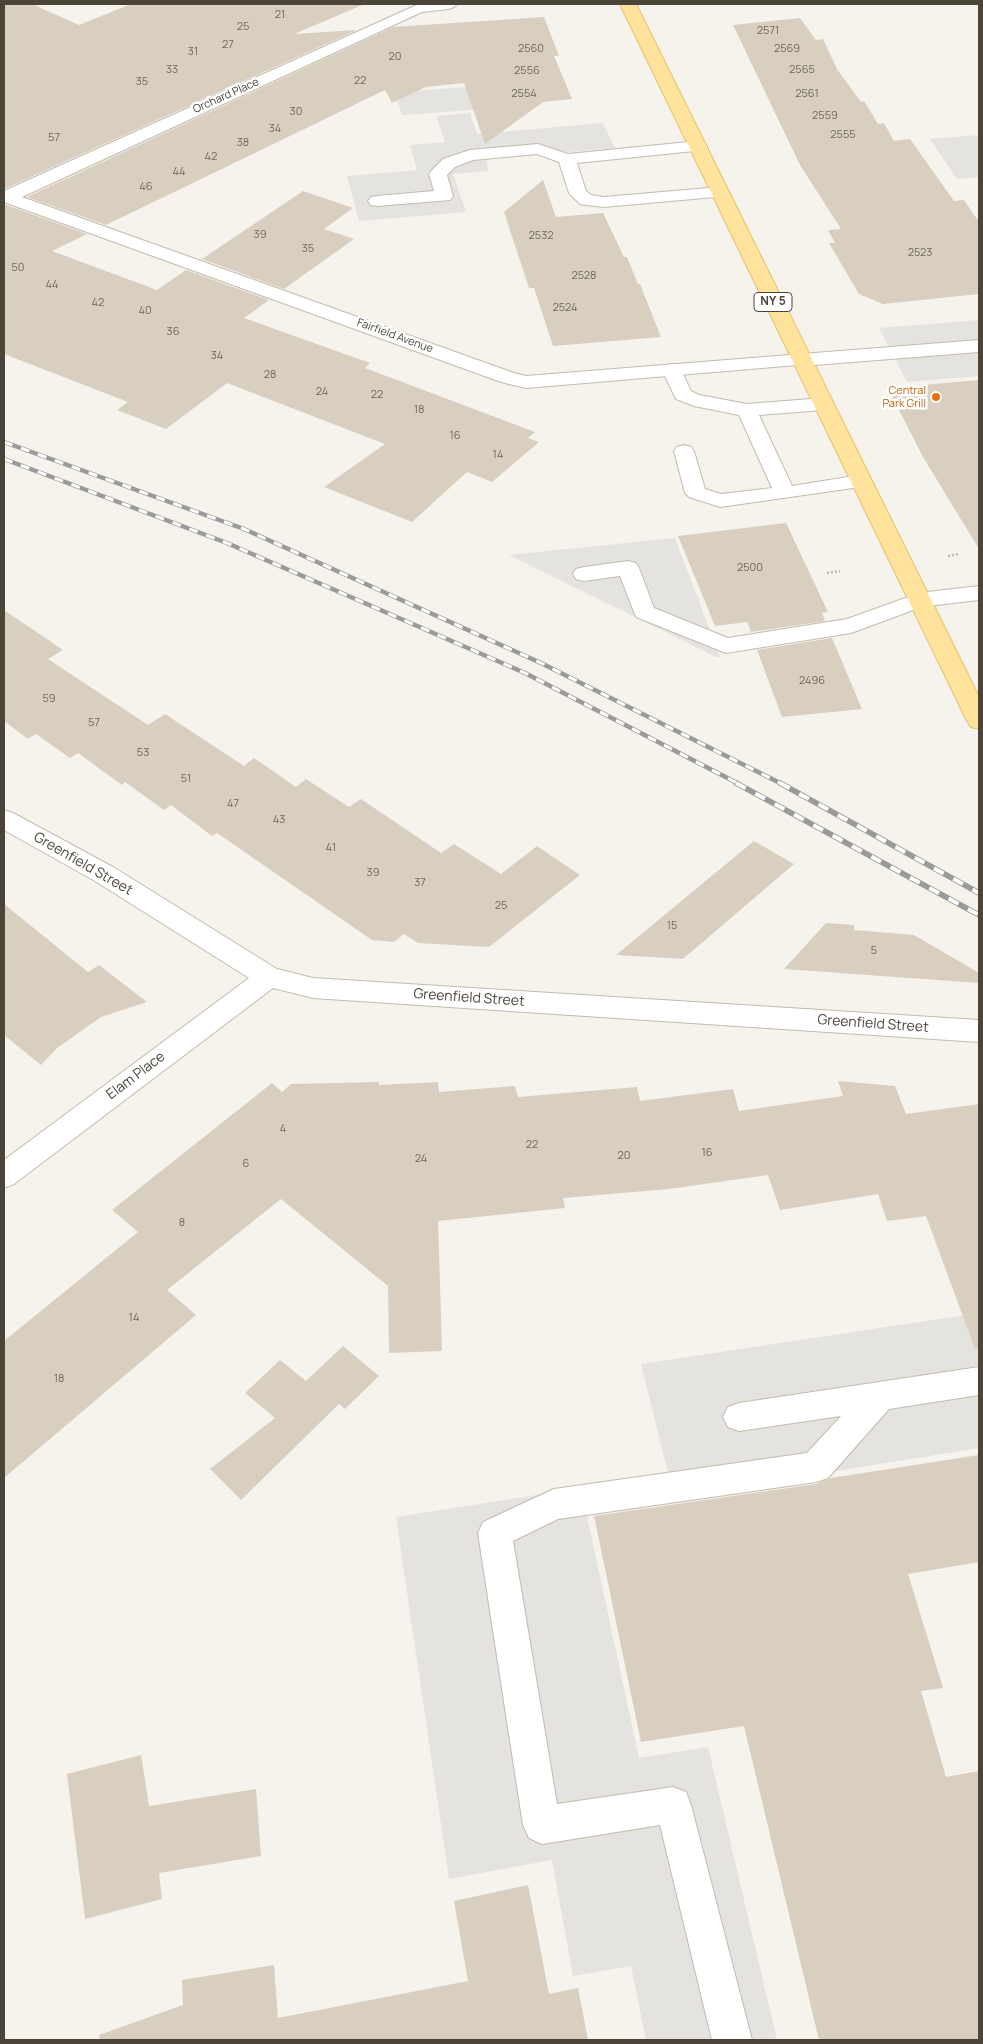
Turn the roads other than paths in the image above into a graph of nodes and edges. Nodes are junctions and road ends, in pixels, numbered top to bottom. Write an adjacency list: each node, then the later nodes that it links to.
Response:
1 (449, 4): 6 (street, Orchard Place)
2 (628, 4): 3 (main road, NY 5)
3 (698, 146): 4 (street); 5 (main road, NY 5)
4 (567, 159): 5 (street); 7 (street)
5 (720, 192): 9 (main road, NY 5)
6 (5, 196): 10 (street, Fairfield Avenue)
7 (377, 201)
8 (979, 346): 9 (street, Fairfield Avenue)
9 (802, 360): 10 (street, Fairfield Avenue); 11 (main road, NY 5)
10 (672, 370): 12 (street)
11 (823, 404): 12 (street); 14 (main road, NY 5)
12 (747, 410): 15 (street)
13 (684, 451): 15 (street)
14 (860, 481): 15 (street); 18 (main road, NY 5)
15 (785, 492)
16 (584, 574): 18 (street)
17 (979, 593): 18 (street)
18 (919, 600): 19 (main road, NY 5)
19 (979, 721)
20 (4, 819): 21 (street, Greenfield Street)
21 (269, 977): 22 (street, Greenfield Street); 23 (street, Elam Place)
22 (979, 1031)
23 (4, 1176)
24 (979, 1381): 25 (street)
25 (880, 1396): 26 (street); 27 (street)
26 (739, 1417)
27 (732, 2040)

